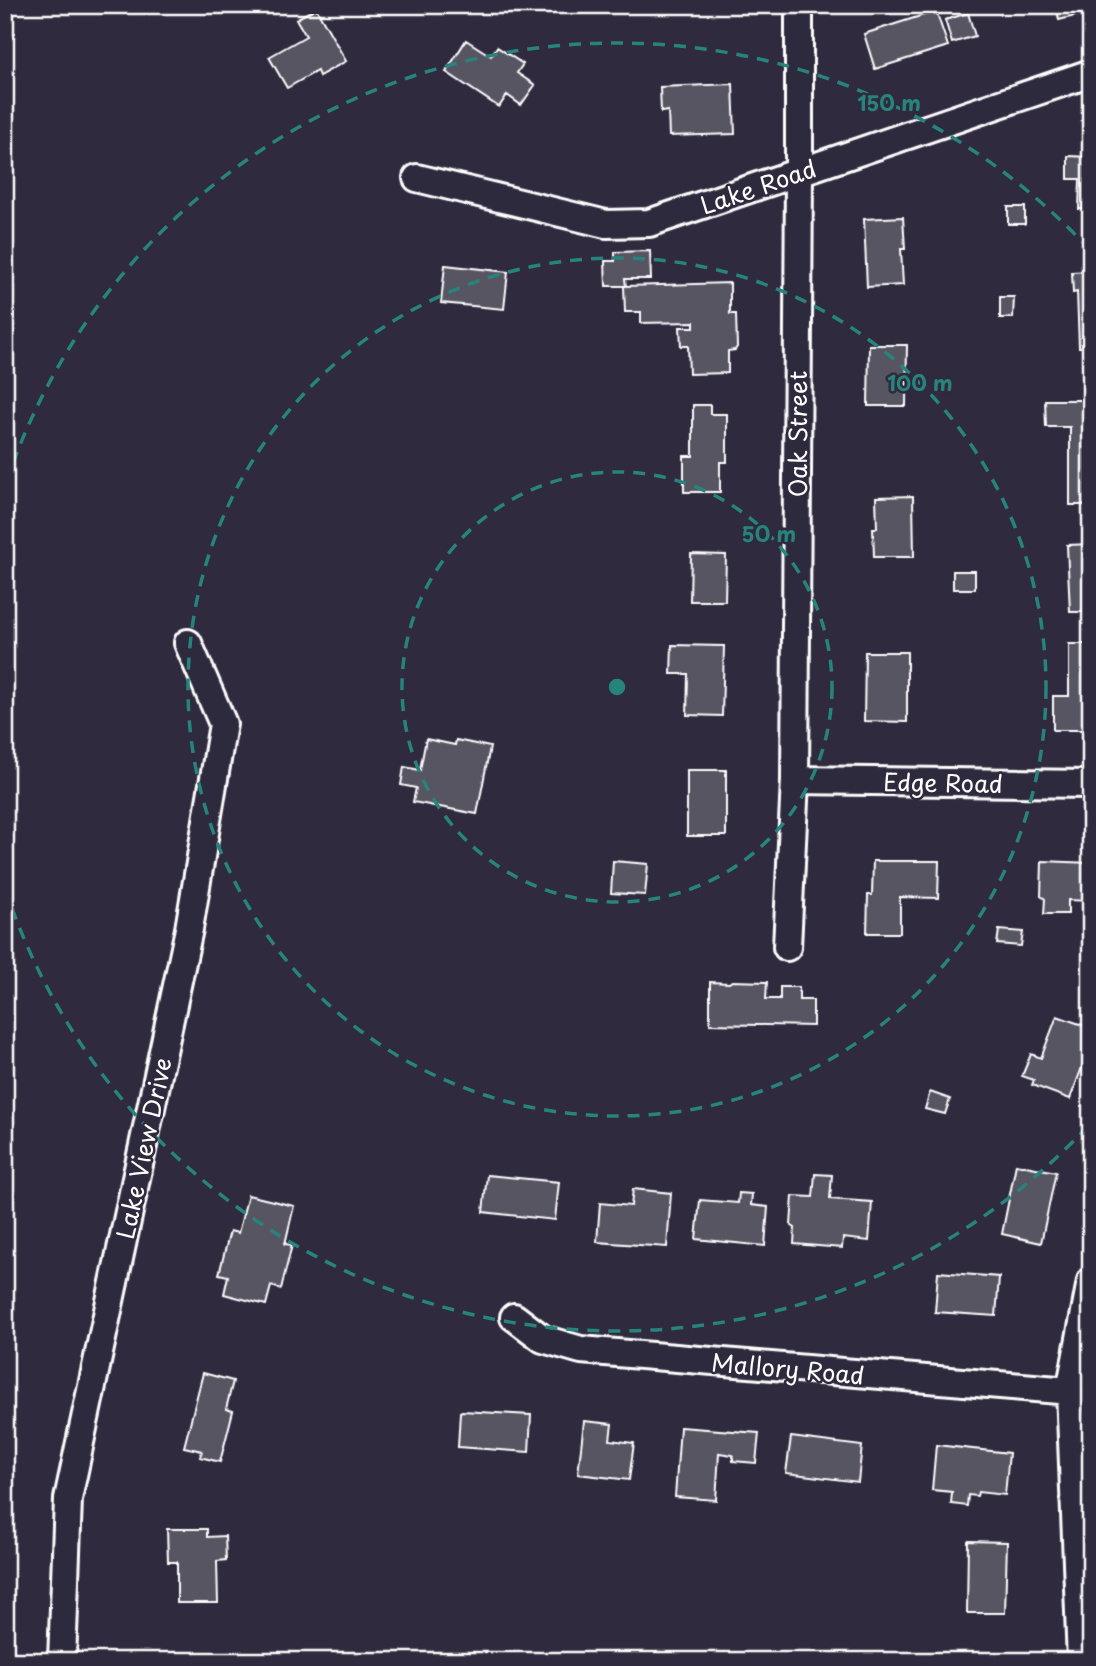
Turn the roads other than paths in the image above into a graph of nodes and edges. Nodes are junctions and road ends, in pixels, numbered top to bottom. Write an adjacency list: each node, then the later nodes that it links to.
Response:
1 (799, 5): 3 (street, Oak Street)
2 (1091, 73): 3 (street, Lake Road)
3 (799, 173): 4 (street, Lake Road); 6 (street, Oak Street)
4 (417, 178)
5 (188, 643): 12 (street, Lake View Drive)
6 (795, 780): 7 (street, Edge Road); 8 (street, Oak Street)
7 (1091, 784)
8 (787, 947)
9 (1091, 1281): 11 (street)
10 (514, 1317): 11 (street, Mallory Road)
11 (1070, 1391): 13 (street)
12 (62, 1661)
13 (1081, 1661)

